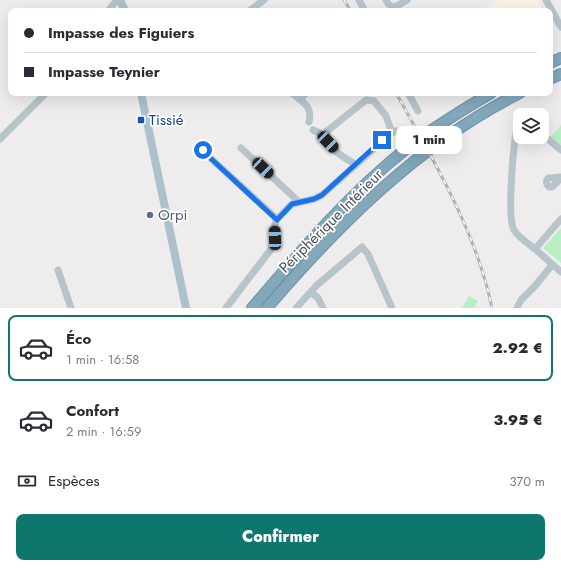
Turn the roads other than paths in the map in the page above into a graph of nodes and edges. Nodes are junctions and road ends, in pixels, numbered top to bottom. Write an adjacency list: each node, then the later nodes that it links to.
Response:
1 (119, 0): 5 (street)
2 (264, 0): 6 (street)
3 (386, 0): 4 (street)
4 (407, 0)
5 (111, 8)
6 (252, 8)
7 (553, 13): 8 (street)
8 (561, 28)
9 (43, 96): 21 (street)
10 (142, 96): 37 (main road)
11 (295, 96): 16 (street)
12 (303, 96): 16 (street)
13 (410, 96): 17 (street)
14 (486, 96): 39 (highway)
15 (515, 96): 40 (highway, Périphérique Intérieur)
16 (300, 100): 18 (street)
17 (418, 111)
18 (309, 122)
19 (313, 130): 20 (street)
20 (326, 136): 27 (street); 27 (street)
21 (0, 138)
22 (549, 140): 26 (street)
23 (202, 144): 30 (street)
24 (514, 144): 31 (street)
25 (241, 148): 28 (street)
26 (561, 150)
27 (355, 164): 28 (street)
28 (299, 202): 30 (street)
29 (561, 219): 31 (street)
30 (277, 220): 38 (street)
31 (535, 249): 32 (street)
32 (552, 265): 34 (street); 44 (street)
33 (58, 270): 36 (street)
34 (561, 272)
35 (310, 292): 41 (street); 42 (street); 43 (street)
36 (71, 308)
37 (186, 308)
38 (226, 308)
39 (252, 308)
40 (268, 308)
41 (296, 308)
42 (323, 308)
43 (392, 308)
44 (518, 308)

